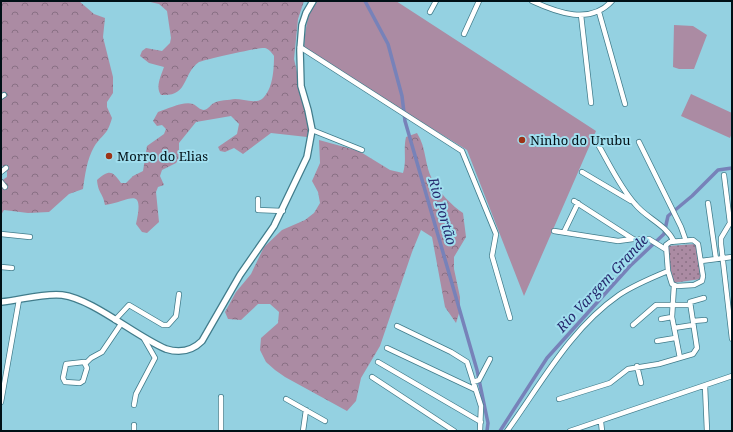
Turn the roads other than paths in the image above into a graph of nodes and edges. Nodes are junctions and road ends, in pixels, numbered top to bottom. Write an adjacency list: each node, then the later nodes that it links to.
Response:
1 (313, 1): 10 (main road)
2 (436, 1): 6 (street)
3 (480, 1): 9 (street)
4 (532, 1): 8 (street)
5 (612, 1): 7 (street)
6 (430, 12)
7 (599, 12): 8 (street); 12 (street)
8 (581, 15): 11 (street)
9 (464, 34)
10 (300, 46): 13 (main road); 50 (street)
11 (591, 103)
12 (625, 104)
13 (312, 130): 16 (street); 26 (main road)
14 (596, 141): 24 (street)
15 (639, 142): 32 (street)
16 (362, 150)
17 (6, 168): 18 (street)
18 (1, 172)
19 (582, 172): 24 (street)
20 (724, 175): 36 (street)
21 (1, 182): 22 (street)
22 (4, 187)
23 (258, 199): 26 (street)
24 (633, 202): 33 (street)
25 (708, 203): 37 (street)
26 (282, 211): 59 (main road)
27 (554, 231): 28 (street)
28 (564, 232): 31 (street); 31 (street)
29 (1, 234): 30 (street)
30 (30, 237)
31 (633, 239): 34 (street)
32 (686, 240): 33 (street); 38 (street)
33 (674, 242): 34 (street)
34 (665, 249): 41 (street)
35 (732, 257): 36 (street)
36 (723, 258): 37 (street); 61 (street)
37 (716, 259): 38 (street)
38 (700, 262): 42 (street)
39 (1, 267): 40 (street)
40 (12, 268)
41 (668, 271): 42 (street); 90 (street)
42 (674, 286): 47 (street)
43 (179, 294): 52 (street)
44 (704, 298): 48 (street)
45 (19, 300): 46 (main road); 52 (main road); 78 (street)
46 (1, 302)
47 (671, 305): 48 (street); 49 (street); 56 (street)
48 (690, 305): 54 (street)
49 (672, 317): 51 (street); 58 (street)
50 (510, 318)
51 (661, 319)
52 (114, 320): 55 (main road)
53 (705, 320): 54 (street)
54 (693, 323): 58 (street); 64 (street)
55 (120, 324): 59 (main road); 67 (street)
56 (633, 324)
57 (397, 326): 71 (street)
58 (674, 328): 60 (street)
59 (143, 337): 79 (street)
60 (675, 338): 62 (street); 64 (street)
61 (732, 339)
62 (657, 341)
63 (387, 348): 74 (street)
64 (680, 358): 68 (street)
65 (490, 360): 71 (street)
66 (378, 362): 82 (street)
67 (85, 364): 67 (street)
68 (637, 366): 72 (street); 77 (street)
69 (732, 376): 73 (street)
70 (372, 377): 88 (street)
71 (476, 381): 74 (street)
72 (641, 383)
73 (705, 386): 83 (street); 93 (street)
74 (475, 390): 82 (street)
75 (221, 397): 86 (street)
76 (286, 399): 80 (street)
77 (559, 399)
78 (1, 402)
79 (134, 405)
80 (306, 410): 81 (street); 87 (street)
81 (325, 421)
82 (481, 422): 89 (street)
83 (602, 422): 91 (street); 92 (street)
84 (134, 425): 85 (street)
85 (134, 431)
86 (221, 431)
87 (303, 431)
88 (454, 431)
89 (480, 431)
90 (507, 431)
91 (570, 431)
92 (602, 431)
93 (707, 431)

